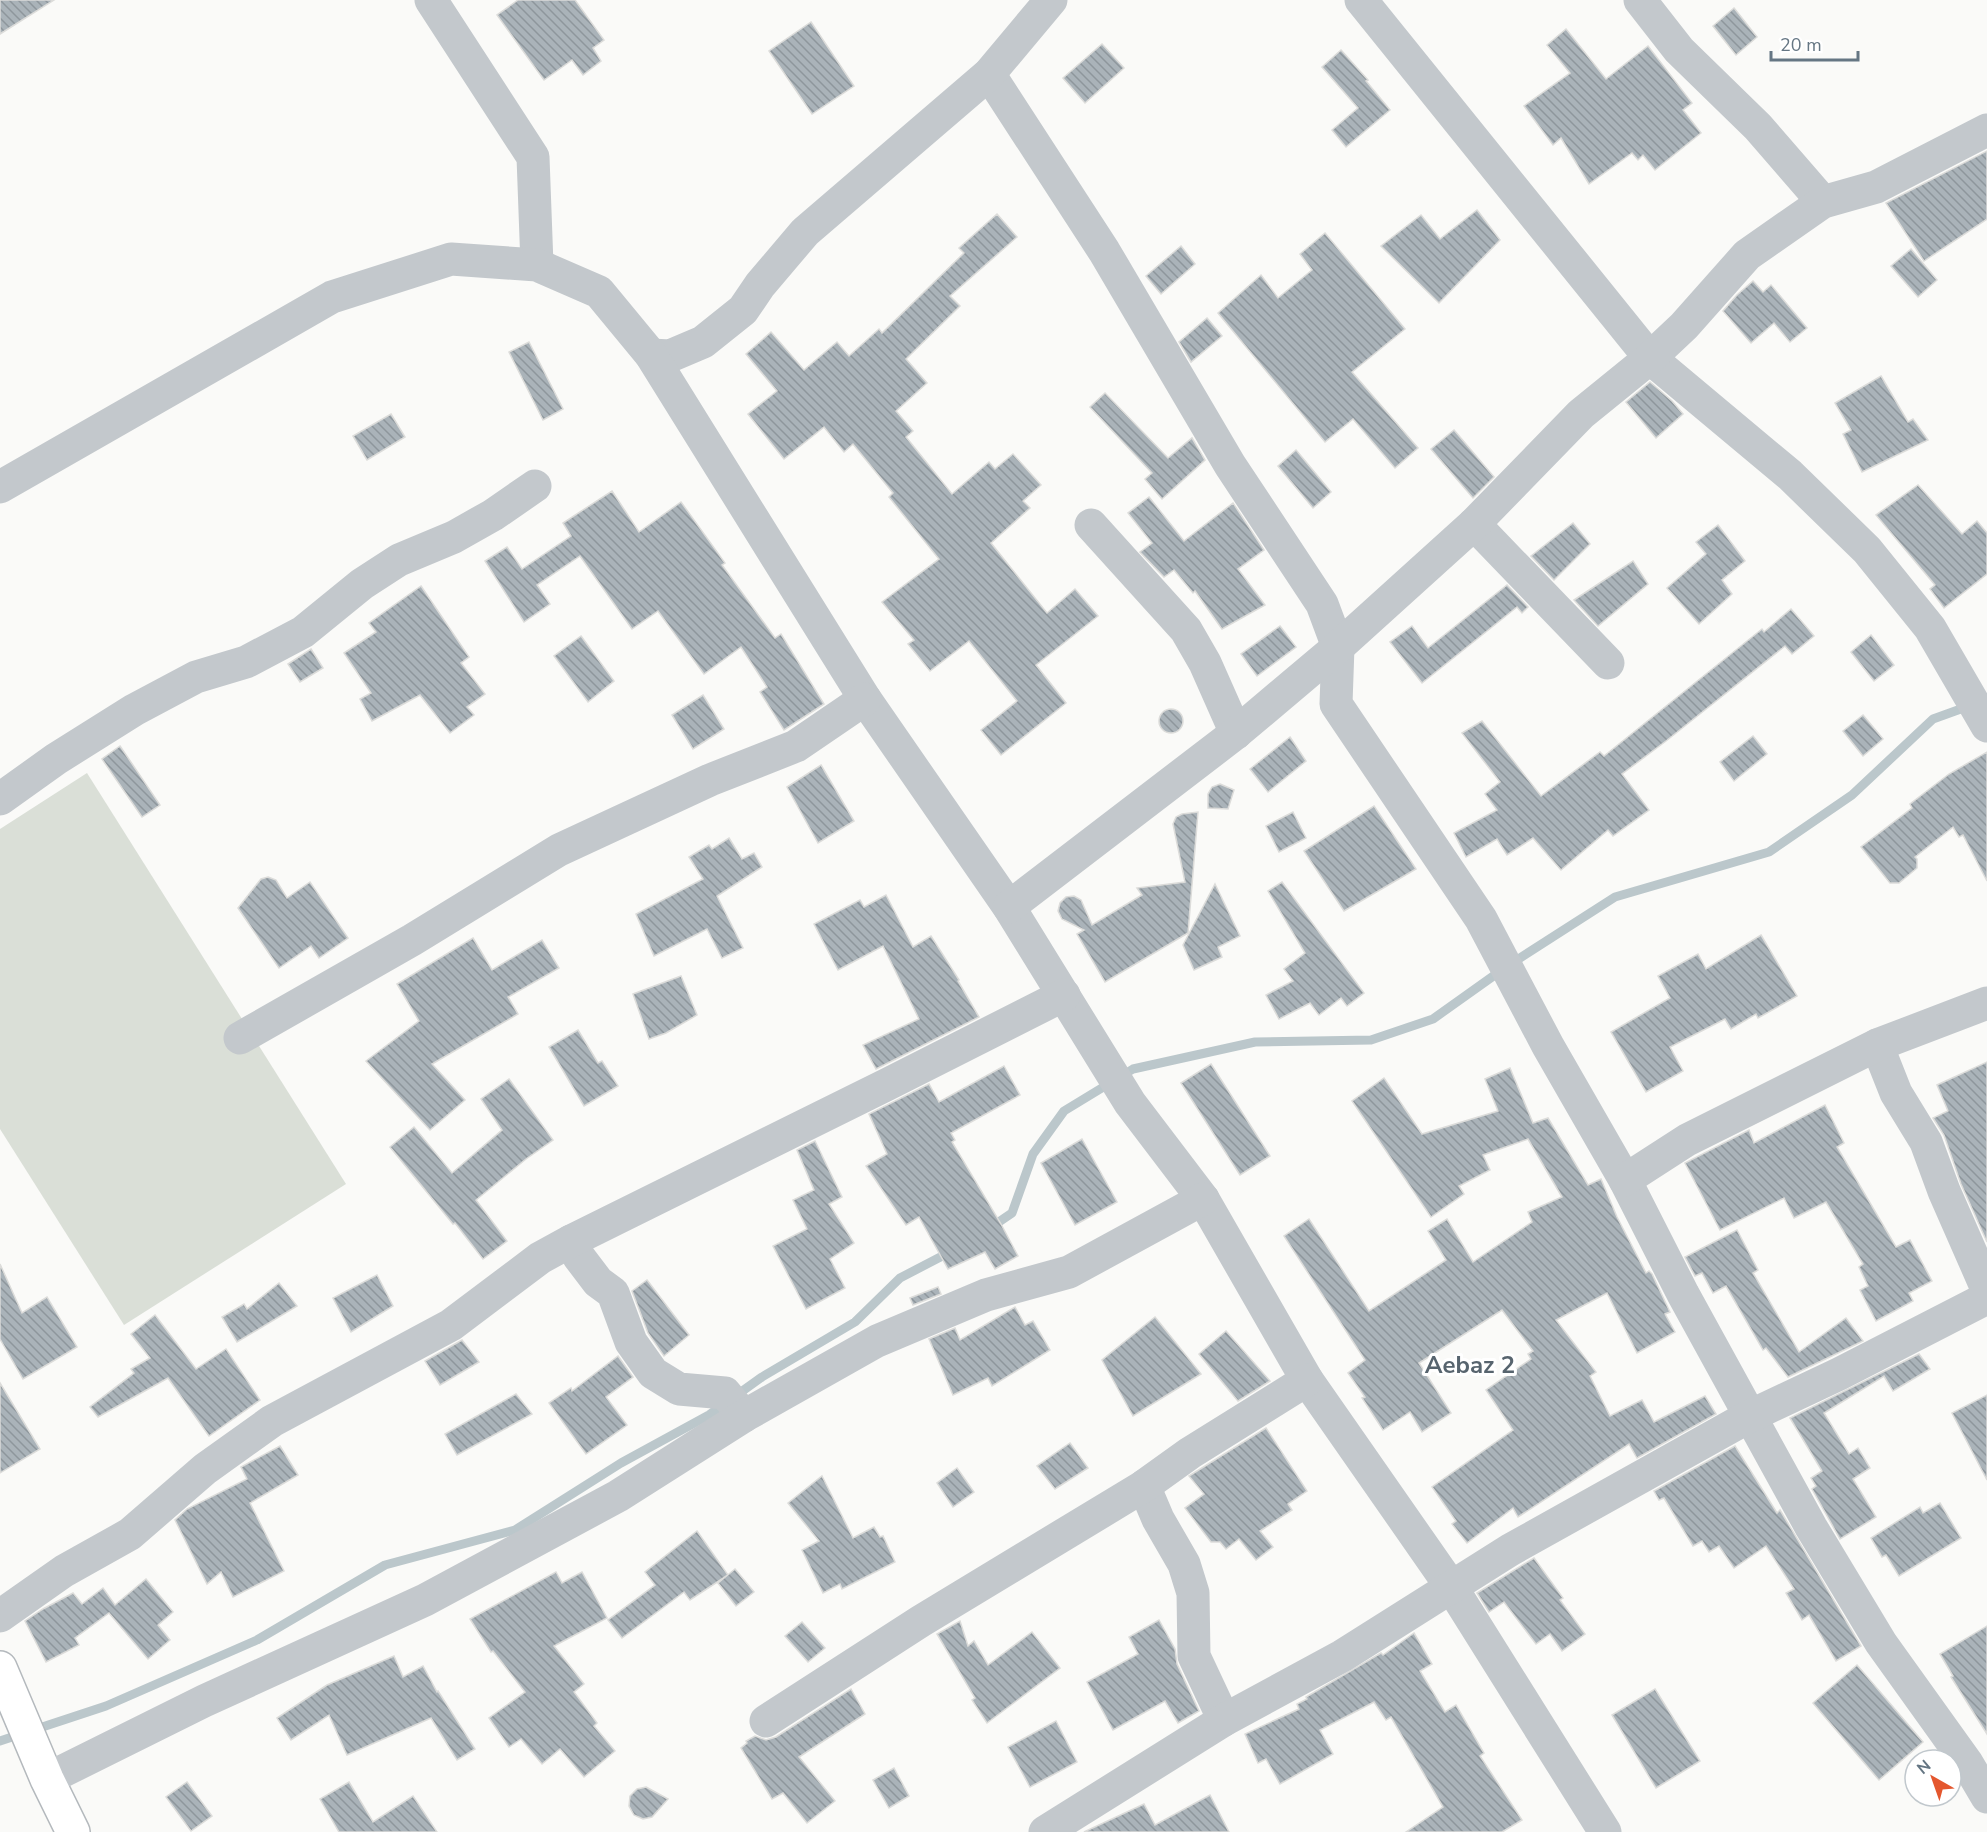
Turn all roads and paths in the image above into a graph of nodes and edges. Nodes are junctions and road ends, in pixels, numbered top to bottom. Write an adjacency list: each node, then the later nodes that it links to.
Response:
1 (430, 0): 8 (street)
2 (1052, 0): 5 (street)
3 (1361, 0): 10 (street)
4 (1640, 0): 7 (street)
5 (988, 74): 9 (street); 15 (street)
6 (1987, 130): 7 (street)
7 (1823, 202): 10 (street)
8 (537, 265): 9 (street); 12 (street)
9 (651, 355): 17 (street)
10 (1650, 358): 13 (street); 18 (street)
11 (534, 486): 20 (street)
12 (0, 487)
13 (1474, 524): 15 (street); 16 (street)
14 (1091, 525): 19 (street)
15 (1338, 646): 19 (street); 26 (street)
16 (1608, 663)
17 (865, 699): 21 (street); 24 (street)
18 (1987, 726)
19 (1236, 733): 21 (street)
20 (0, 799)
21 (1009, 907): 22 (street)
22 (1064, 995): 27 (street); 28 (street)
23 (1987, 1003): 25 (street)
24 (240, 1038)
25 (1877, 1045): 26 (street); 29 (street)
26 (1625, 1180): 33 (street)
27 (1203, 1199): 31 (street); 32 (street)
28 (571, 1241): 32 (street); 36 (street)
29 (1987, 1289)
30 (1987, 1298): 33 (street)
31 (1307, 1380): 34 (street); 35 (street)
32 (744, 1416): 40 (street)
33 (1749, 1416): 35 (street); 41 (street)
34 (1144, 1486): 38 (street); 39 (street)
35 (1452, 1588): 38 (street); 44 (street)
36 (0, 1616)
37 (0, 1668): 40 (highway)
38 (1224, 1720): 43 (street)
39 (766, 1721)
40 (43, 1768): 42 (highway)
41 (1987, 1797)
42 (74, 1832)
43 (1045, 1832)
44 (1605, 1832)

